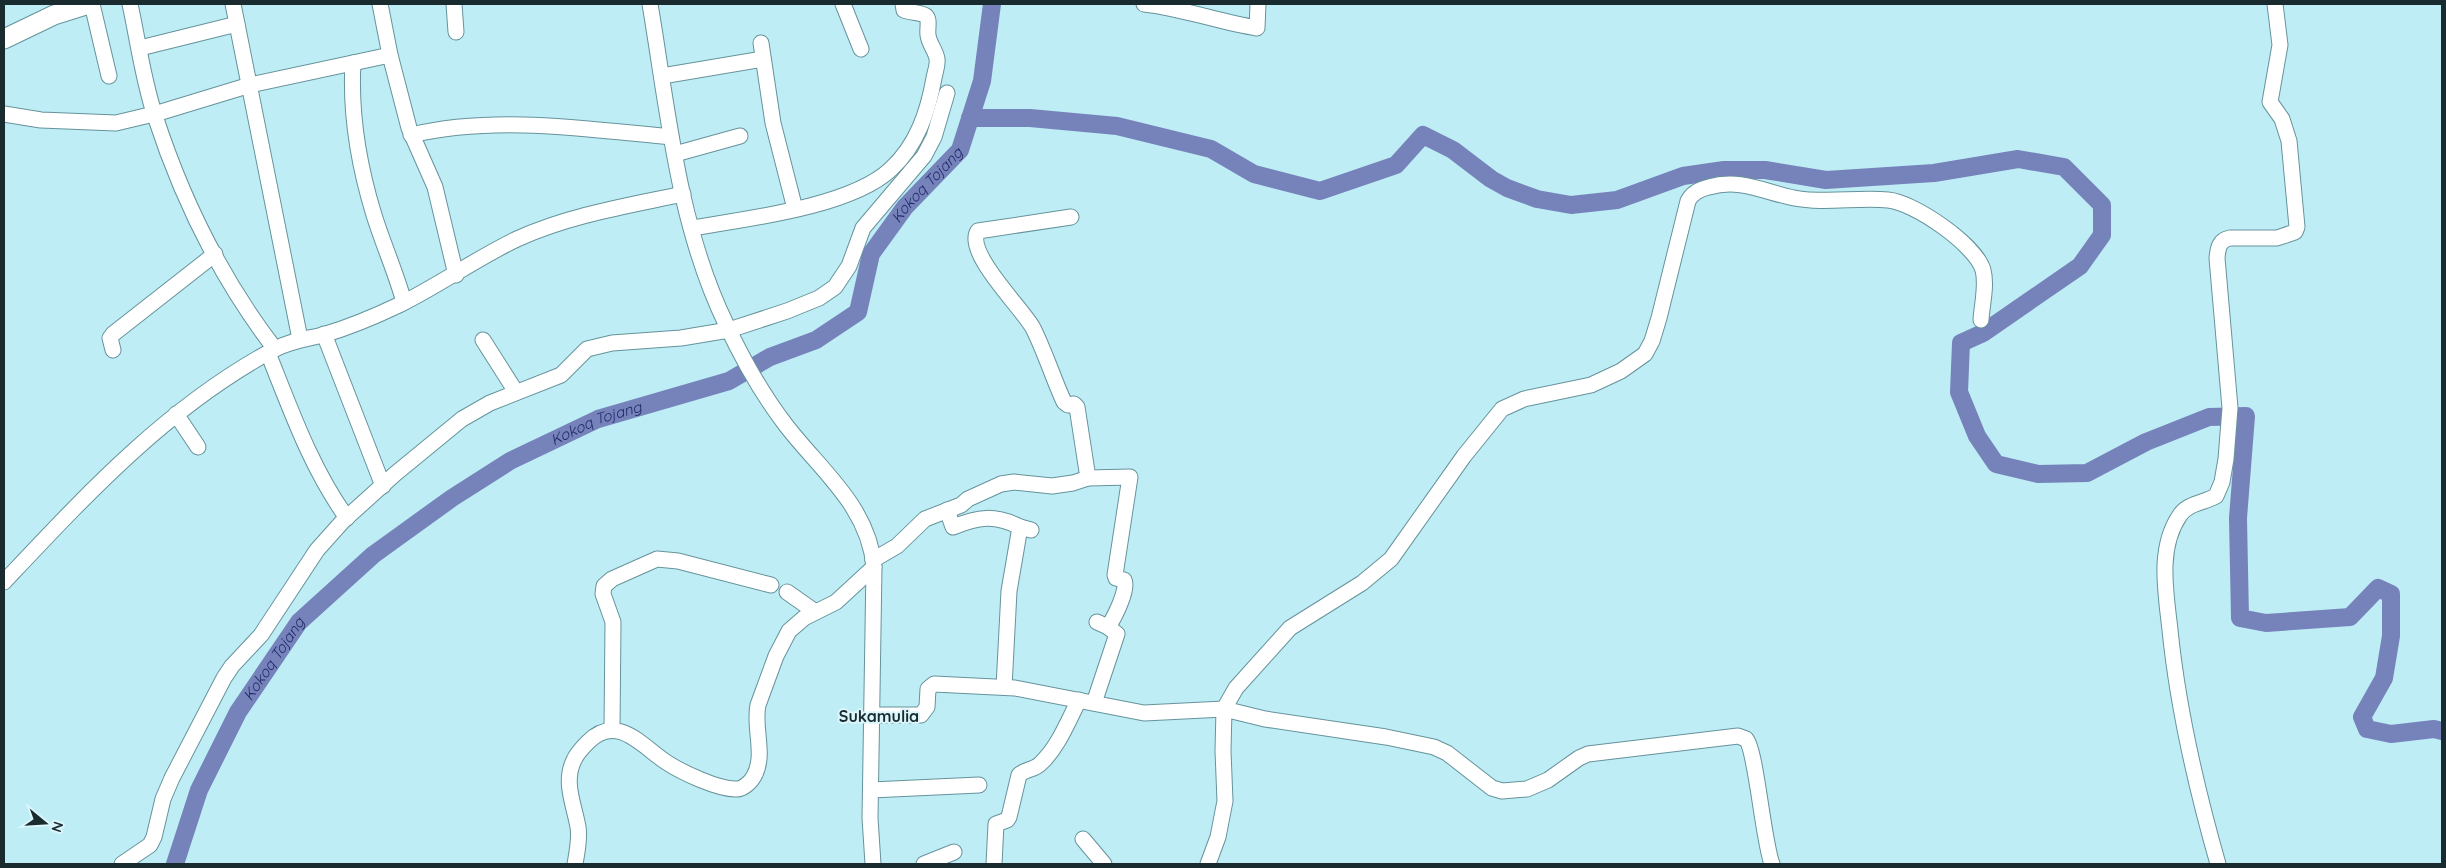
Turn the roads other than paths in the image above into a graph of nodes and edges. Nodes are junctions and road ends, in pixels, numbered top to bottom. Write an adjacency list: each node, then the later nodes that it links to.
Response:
1 (83, 4): 14 (main road); 21 (street)
2 (130, 4): 16 (street)
3 (233, 4): 12 (street)
4 (380, 4): 18 (street)
5 (454, 4): 13 (street)
6 (650, 4): 22 (street)
7 (843, 4): 17 (street)
8 (903, 4): 32 (street)
9 (1144, 4): 10 (street)
10 (1258, 4)
11 (2275, 4): 74 (street)
12 (236, 24): 16 (street); 23 (street)
13 (456, 32)
14 (4, 39)
15 (760, 43): 19 (street)
16 (140, 48): 26 (street)
17 (861, 49)
18 (390, 55): 20 (street); 27 (street)
19 (763, 60): 22 (street); 32 (street)
20 (352, 62): 23 (street); 37 (street)
21 (109, 76)
22 (662, 76): 29 (street)
23 (250, 84): 26 (street); 41 (street)
24 (947, 93): 39 (street)
25 (4, 114): 26 (street)
26 (154, 114): 35 (street)
27 (411, 135): 29 (street); 36 (street)
28 (740, 136): 30 (street)
29 (671, 137): 30 (street)
30 (675, 154): 31 (street)
31 (683, 194): 34 (street); 36 (street)
32 (795, 209): 34 (street)
33 (1071, 217): 48 (street)
34 (692, 228): 39 (street)
35 (215, 254): 43 (street); 44 (street)
36 (456, 275): 37 (street)
37 (404, 302): 40 (street)
38 (1981, 320): 59 (street)
39 (729, 330): 45 (street); 52 (street)
40 (324, 334): 41 (street); 49 (street)
41 (300, 339): 44 (street)
42 (483, 340): 45 (street)
43 (113, 350)
44 (272, 351): 46 (street); 51 (street)
45 (513, 388): 49 (street)
46 (176, 414): 47 (street); 53 (street)
47 (198, 447)
48 (1088, 478): 50 (street); 58 (street)
49 (382, 486): 51 (street)
50 (947, 510): 52 (street); 57 (street)
51 (347, 518): 66 (street)
52 (874, 563): 56 (street); 60 (street)
53 (4, 582)
54 (771, 584): 61 (street)
55 (788, 592): 56 (street)
56 (814, 612): 61 (street)
57 (1004, 687): 58 (street); 60 (street)
58 (1086, 702): 59 (street); 70 (street)
59 (1224, 709): 72 (street); 73 (street)
60 (873, 715): 63 (street)
61 (612, 730): 67 (street)
62 (979, 785): 63 (street)
63 (871, 790): 68 (street)
64 (1082, 840): 71 (street)
65 (954, 852): 69 (street)
66 (122, 864)
67 (575, 864)
68 (873, 864)
69 (924, 864)
70 (994, 864)
71 (1104, 864)
72 (1208, 864)
73 (1772, 864)
74 (2218, 864)

